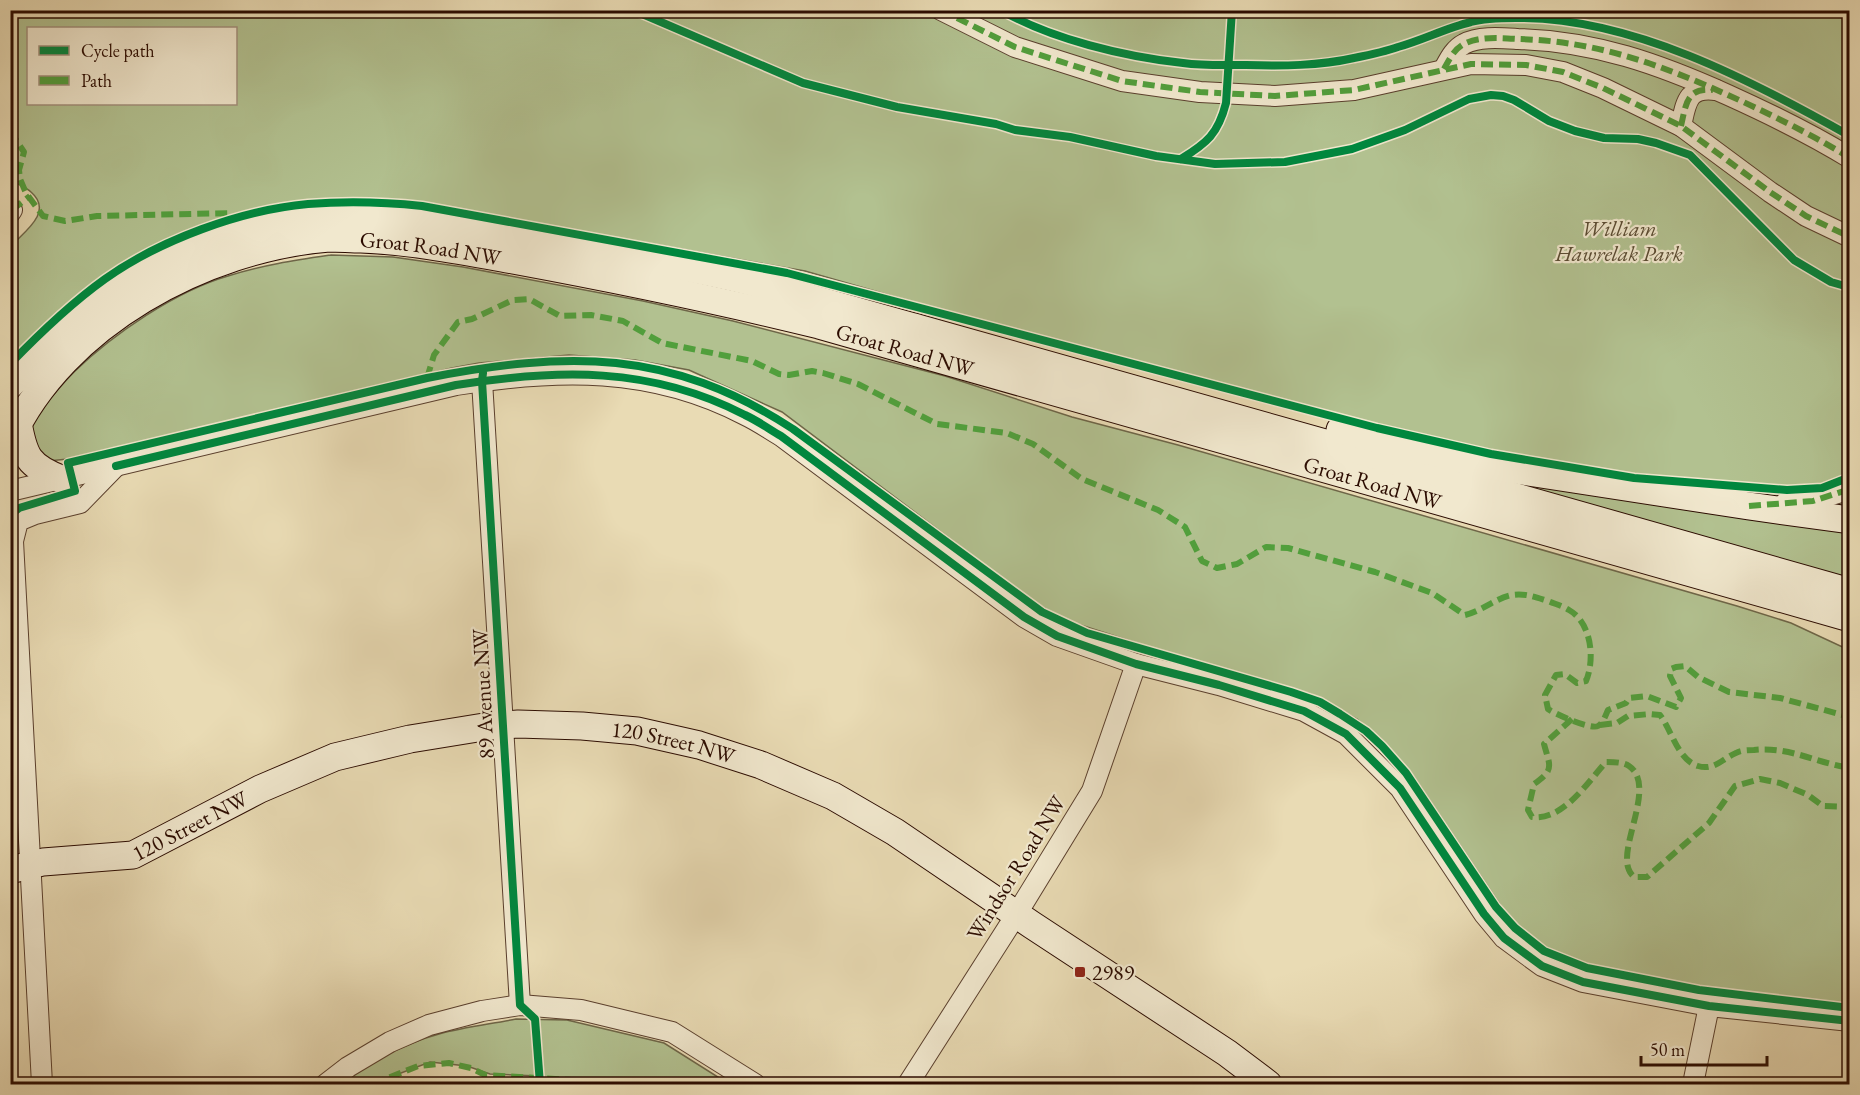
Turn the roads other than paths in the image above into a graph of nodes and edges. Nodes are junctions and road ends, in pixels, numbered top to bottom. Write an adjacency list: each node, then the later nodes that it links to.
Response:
1 (941, 10): 2 (street)
2 (1444, 69): 3 (street); 4 (street)
3 (1719, 91): 4 (street); 5 (street)
4 (1681, 126): 6 (street)
5 (1850, 158)
6 (1850, 237)
7 (482, 381): 11 (street); 21 (street); 22 (street, 89 Avenue NW)
8 (10, 385): 9 (main road, Groat Road NW)
9 (1279, 429): 15 (main road); 17 (main road, Groat Road NW)
10 (14, 432): 12 (main road); 18 (main road, Groat Road NW)
11 (116, 466): 12 (street); 23 (street)
12 (61, 479): 14 (street)
13 (1850, 489): 15 (street)
14 (10, 491)
15 (1749, 506): 16 (main road)
16 (1850, 520)
17 (1850, 592)
18 (1795, 603): 19 (main road, Groat Road NW); 20 (main road)
19 (1850, 618)
20 (1850, 630)
21 (1136, 664): 24 (street, Windsor Road NW); 26 (street)
22 (503, 725): 23 (main road, 120 Street NW); 24 (main road, 120 Street NW); 25 (street, 89 Avenue NW)
23 (21, 867): 29 (street)
24 (1016, 915): 28 (main road, 120 Street NW); 32 (street, Windsor Road NW)
25 (520, 1005): 30 (street); 31 (street)
26 (1708, 1006): 27 (street); 33 (street)
27 (1850, 1022)
28 (1265, 1083)
29 (42, 1084)
30 (326, 1084)
31 (754, 1084)
32 (908, 1084)
33 (1693, 1084)

